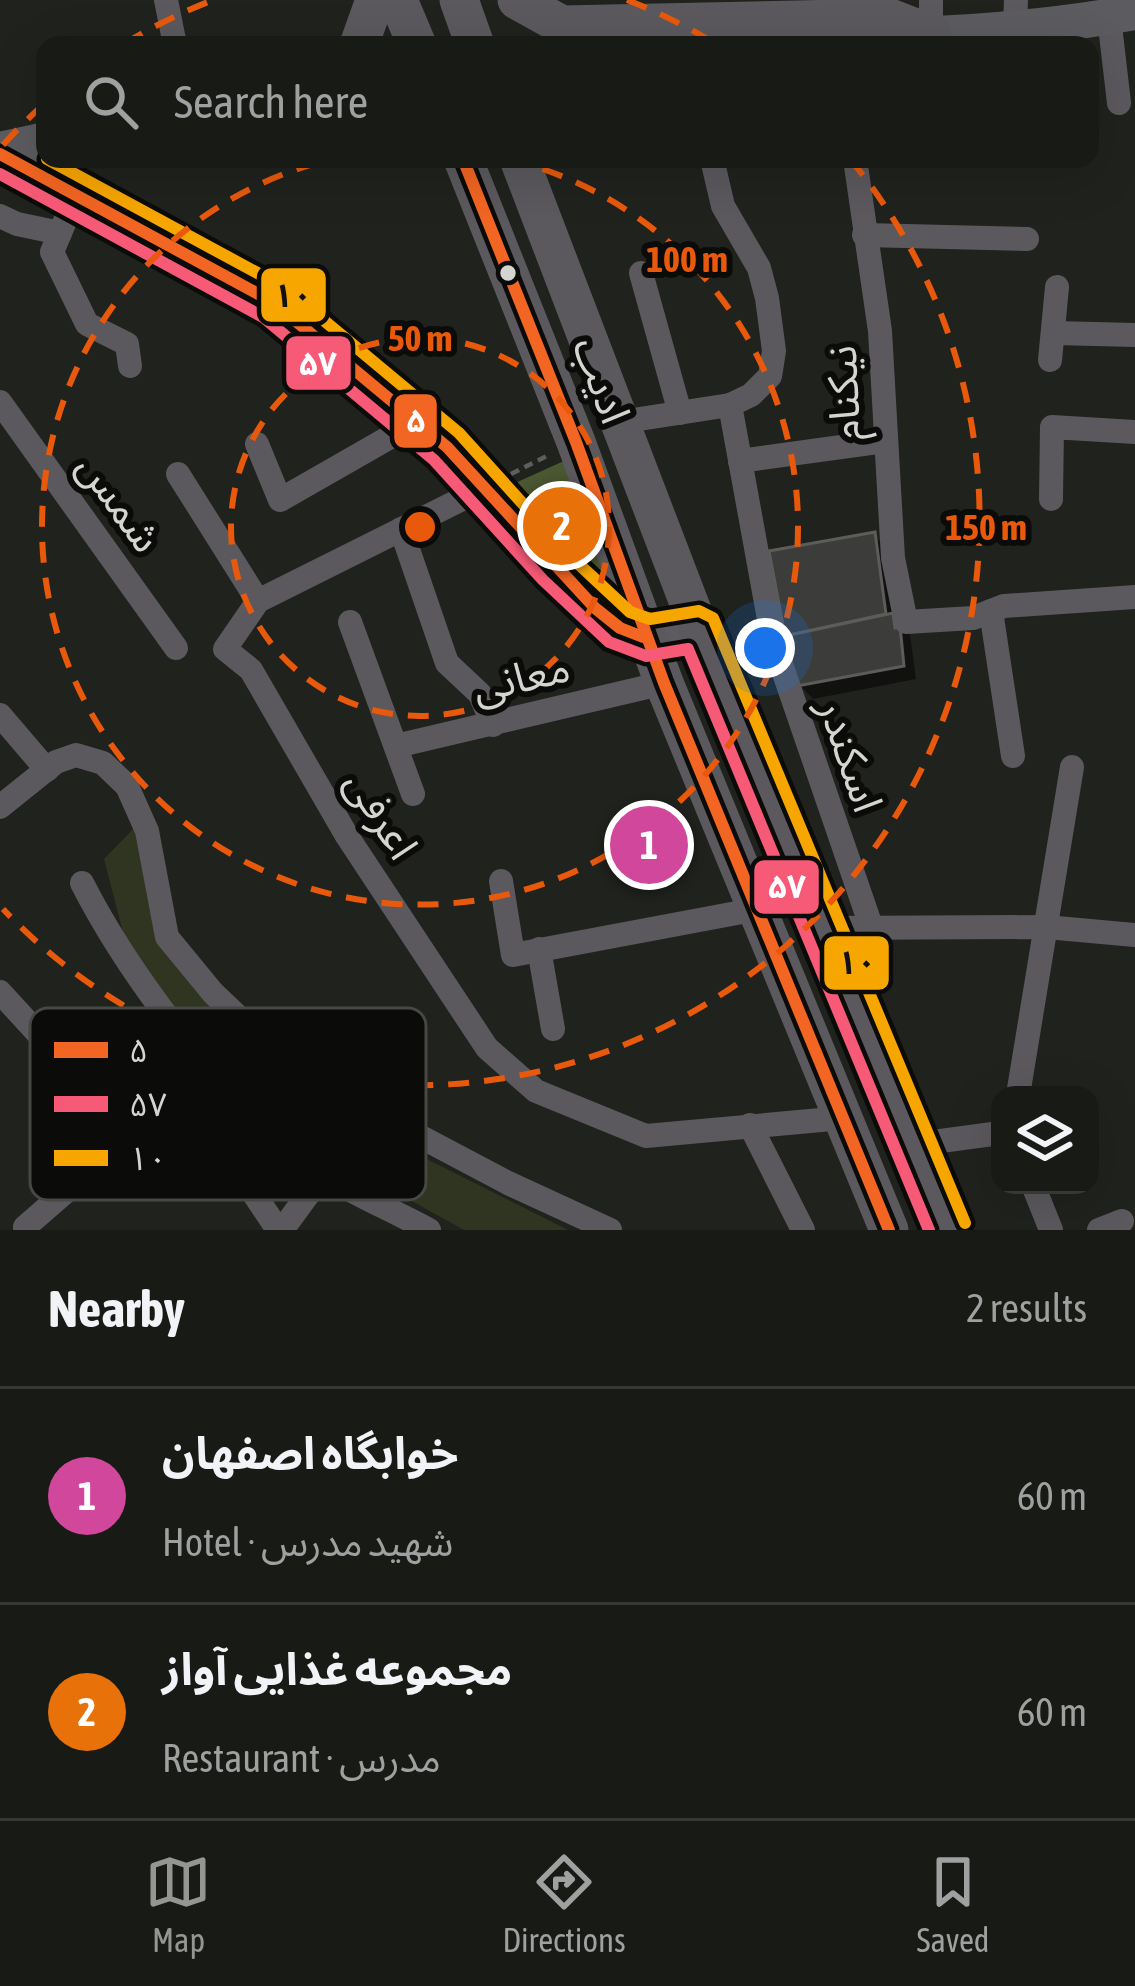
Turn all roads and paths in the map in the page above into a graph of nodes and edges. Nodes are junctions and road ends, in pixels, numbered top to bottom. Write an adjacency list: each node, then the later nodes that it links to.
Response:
1 (166, 0): 10 (street)
2 (375, 0): 11 (main road)
3 (398, 0): 12 (main road)
4 (459, 0): 13 (main road)
5 (517, 0): 6 (main road)
6 (597, 13): 9 (main road)
7 (1015, 14): 8 (main road); 9 (main road)
8 (1122, 14): 15 (street)
9 (931, 17): 14 (main road)
10 (173, 36)
11 (362, 36)
12 (413, 36)
13 (472, 36)
14 (874, 36)
15 (1119, 103)
16 (36, 142): 17 (main road)
17 (0, 152): 22 (main road)
18 (467, 168): 40 (main road, ادیب)
19 (527, 168): 37 (main road, ادیب)
20 (714, 168): 34 (street)
21 (856, 168): 25 (street, نیکنام)
22 (76, 195): 24 (street); 36 (main road)
23 (0, 215): 24 (street)
24 (60, 232): 32 (street)
25 (864, 235): 26 (street); 39 (street, نیکنام)
26 (1027, 239)
27 (641, 273): 35 (street)
28 (1057, 286): 29 (street)
29 (1054, 333): 30 (street); 31 (street)
30 (1135, 335)
31 (1050, 360)
32 (130, 366)
33 (0, 402): 53 (street, شمس)
34 (730, 405): 35 (street); 42 (street, اسکندر)
35 (680, 413): 37 (street)
36 (418, 421): 41 (street); 44 (main road)
37 (620, 422): 51 (main road, ادیب)
38 (1135, 432): 45 (street)
39 (885, 440): 42 (street); 49 (street, نیکنام)
40 (576, 442): 44 (path); 52 (main road, ادیب)
41 (257, 444)
42 (740, 461): 68 (street, اسکندر)
43 (178, 474): 48 (street)
44 (484, 488): 46 (street); 52 (main road)
45 (1051, 499)
46 (401, 529): 48 (street); 56 (street)
47 (1135, 597): 49 (street)
48 (258, 601): 78 (street, اعرفی)
49 (991, 611): 58 (street)
50 (350, 622): 57 (street)
51 (699, 629): 52 (main road); 67 (main road, ادیب)
52 (648, 638): 54 (main road, ادیب)
53 (176, 648)
54 (664, 683): 56 (street, معانی); 65 (main road, ادیب)
55 (0, 715): 59 (street)
56 (494, 724): 57 (street, معانی)
57 (396, 746): 61 (street)
58 (1013, 756)
59 (52, 766): 62 (street); 73 (street)
60 (1072, 767): 66 (street)
61 (413, 794)
62 (0, 807)
63 (501, 881): 70 (street)
64 (82, 883): 72 (street)
65 (758, 909): 70 (street); 77 (main road, ادیب)
66 (1046, 927): 68 (street); 69 (street); 76 (street)
67 (821, 928): 68 (street); 81 (main road, ادیب)
68 (872, 929)
69 (1135, 935)
70 (539, 949): 75 (street)
71 (0, 992): 74 (street)
72 (164, 1008)
73 (229, 1008)
74 (30, 1025)
75 (553, 1030)
76 (1020, 1086)
77 (843, 1118): 78 (street, اعرفی); 92 (main road, ادیب)
78 (750, 1125): 91 (street)
79 (991, 1134): 81 (street)
80 (426, 1140): 90 (street)
81 (910, 1145): 93 (main road, ادیب)
82 (1037, 1194): 94 (street)
83 (56, 1200): 87 (street)
84 (258, 1200): 88 (street)
85 (303, 1200): 88 (street)
86 (372, 1200): 89 (street)
87 (25, 1227)
88 (280, 1230)
89 (429, 1230)
90 (610, 1230)
91 (803, 1230)
92 (890, 1230)
93 (948, 1230)
94 (1051, 1230)

